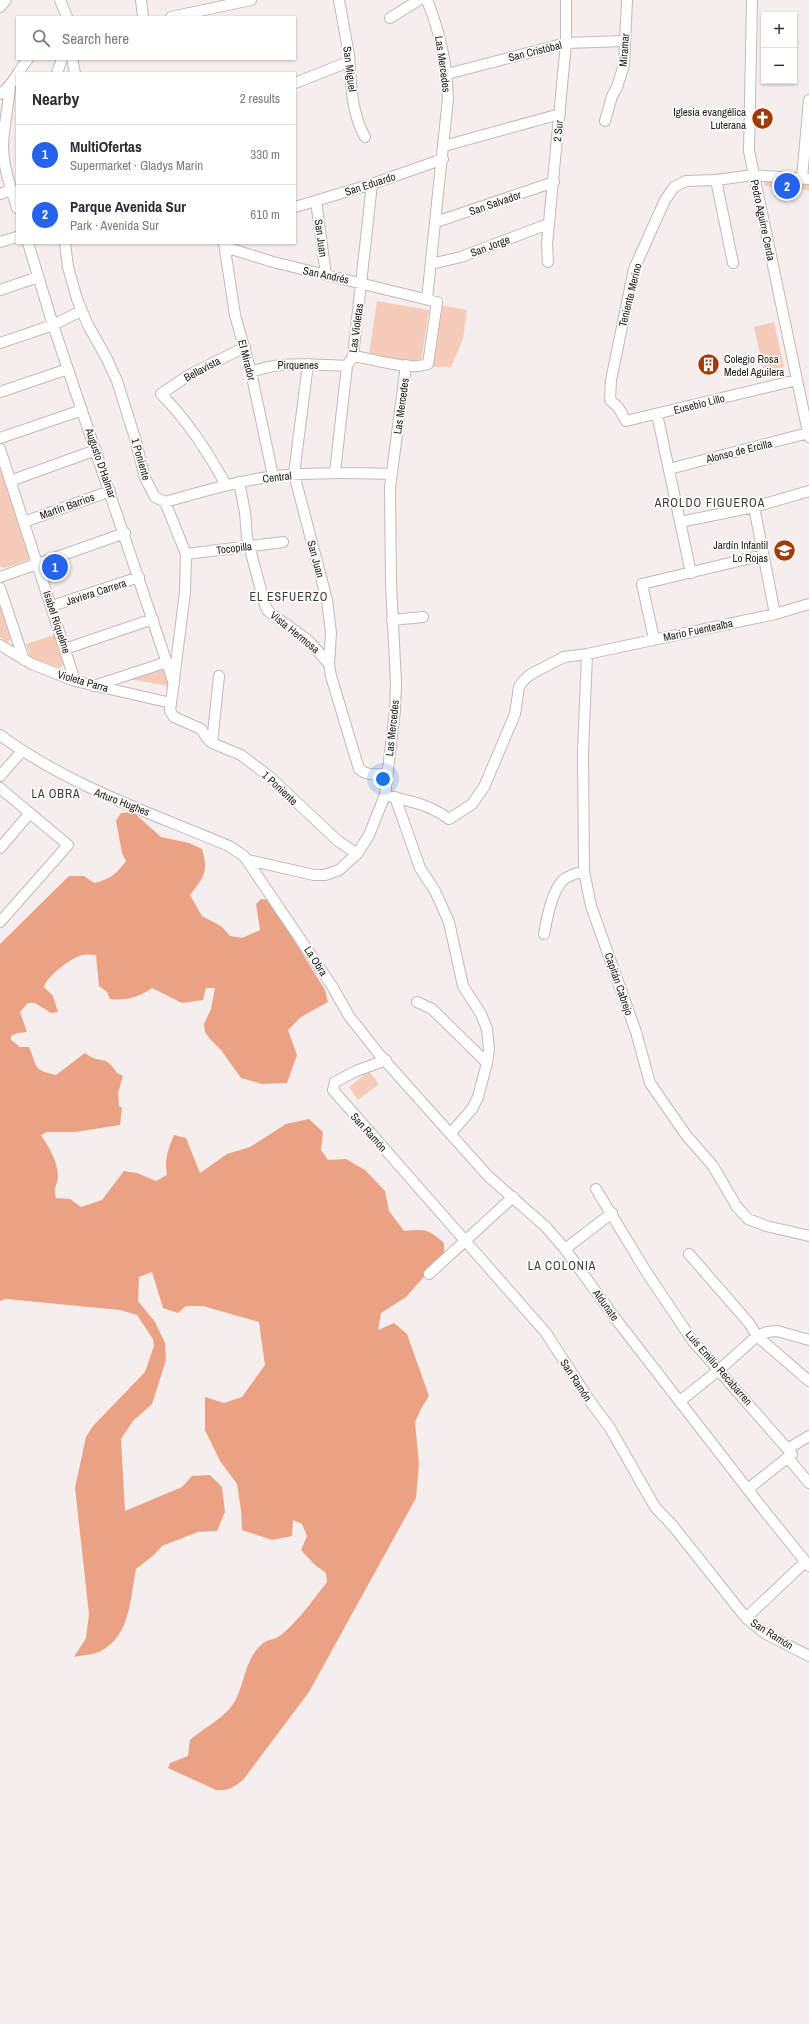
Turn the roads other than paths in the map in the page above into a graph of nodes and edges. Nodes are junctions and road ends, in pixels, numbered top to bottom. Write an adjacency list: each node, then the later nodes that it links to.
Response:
1 (6, 0): 12 (street)
2 (60, 0): 13 (street)
3 (141, 0): 14 (street)
4 (251, 0): 11 (street)
5 (339, 0): 22 (street, San Miguel)
6 (419, 0): 16 (street)
7 (427, 0): 27 (street, Las Mercedes)
8 (566, 0): 18 (street, 2 Sur)
9 (627, 0): 17 (street, Miramar)
10 (752, 0): 38 (street, Pedro Aguirre Cerda)
11 (228, 2): 15 (street)
12 (0, 8)
13 (67, 16)
14 (143, 16)
15 (175, 16)
16 (390, 18)
17 (624, 41): 18 (street, San Cristóbal); 33 (street, Miramar)
18 (566, 44): 27 (street, San Cristóbal); 32 (street, 2 Sur)
19 (27, 60): 23 (street)
20 (62, 60): 24 (street)
21 (72, 60): 25 (street)
22 (348, 62): 28 (street); 34 (street, San Miguel)
23 (17, 72)
24 (57, 72)
25 (75, 72)
26 (16, 74): 29 (street)
27 (447, 74): 36 (street, Las Mercedes)
28 (296, 83)
29 (10, 87): 30 (street); 35 (street)
30 (0, 94)
31 (809, 100): 39 (street)
32 (560, 114): 36 (street); 41 (street, 2 Sur)
33 (606, 121)
34 (365, 137)
35 (2, 145): 43 (street)
36 (444, 146): 37 (street, Las Mercedes)
37 (443, 159): 42 (street, San Eduardo); 48 (street, Las Mercedes)
38 (753, 175): 39 (street); 40 (street); 73 (street, Pedro Aguirre Cerda)
39 (806, 178)
40 (716, 180): 56 (street); 75 (street, Teniente Merino)
41 (554, 182): 48 (street, San Salvador); 49 (street, 2 Sur)
42 (372, 184): 45 (street, San Eduardo); 60 (street, Las Violetas)
43 (11, 190): 44 (street); 46 (street)
44 (0, 194)
45 (316, 201): 47 (street, San Eduardo); 58 (street, San Juan)
46 (16, 205)
47 (296, 207)
48 (436, 222): 57 (street, Las Mercedes)
49 (548, 224): 55 (street, 2 Sur); 57 (street, San Jorge)
50 (16, 237): 51 (street)
51 (0, 242)
52 (28, 244): 59 (street, Augusto D'Halmar)
53 (65, 244): 63 (street, 1 Poniente)
54 (225, 245): 58 (street, San Andrés); 66 (street, El Mirador)
55 (548, 262)
56 (733, 263)
57 (431, 264): 62 (street, Las Mercedes)
58 (326, 275): 60 (street, San Andrés)
59 (38, 277): 61 (street); 64 (street, Augusto D'Halmar)
60 (362, 283): 62 (street, San Andrés); 67 (street, Las Violetas)
61 (0, 290)
62 (427, 299): 69 (street, Las Mercedes)
63 (81, 311): 64 (street); 92 (street, 1 Poniente)
64 (53, 325): 65 (street); 71 (street, Augusto D'Halmar)
65 (0, 343)
66 (245, 347): 72 (street, El Mirador); 89 (street, Bellavista)
67 (352, 356): 69 (street); 70 (street, Las Violetas)
68 (308, 364): 70 (street, Pirquenes); 72 (street, Pirquenes); 84 (street, San Juan)
69 (406, 365): 85 (street, Las Mercedes)
70 (347, 366): 83 (street, Las Violetas)
71 (68, 369): 74 (street); 76 (street, Augusto D'Halmar)
72 (251, 372): 86 (street, El Mirador)
73 (797, 380): 77 (street, Eusebio Lillo); 78 (street, Pedro Aguirre Cerda)
74 (0, 392)
75 (610, 400): 77 (street, Eusebio Lillo)
76 (82, 410): 79 (street); 81 (street, Augusto D'Halmar)
77 (658, 414): 82 (street)
78 (809, 435): 82 (street, Alonso de Ercilla)
79 (0, 438)
80 (0, 449): 87 (street, Isabel Riquelme)
81 (96, 450): 87 (street); 90 (street, Augusto D'Halmar)
82 (669, 469): 95 (street)
83 (335, 472): 84 (street, Central); 85 (street, Central)
84 (294, 474): 86 (street, Central); 118 (street, San Juan)
85 (391, 474): 111 (street, Las Mercedes)
86 (273, 476): 88 (street, Central)
87 (10, 481): 94 (street, Isabel Riquelme)
88 (239, 482): 89 (street, Central); 98 (street, Vista Hermosa)
89 (226, 485): 92 (street, Central)
90 (110, 491): 94 (street, Martín Barrios); 96 (street, Augusto D'Halmar)
91 (809, 491): 93 (street)
92 (165, 502): 99 (street, 1 Poniente)
93 (754, 507): 95 (street); 100 (street)
94 (24, 522): 101 (street, Isabel Riquelme)
95 (680, 522): 102 (street)
96 (125, 533): 101 (street); 104 (street, Augusto D'Halmar)
97 (283, 542): 98 (street, Tocopilla)
98 (250, 546): 99 (street, Tocopilla); 118 (street, Vista Hermosa)
99 (186, 554): 121 (street, 1 Poniente)
100 (763, 555): 102 (street); 108 (street)
101 (38, 564): 103 (street); 107 (street, Isabel Riquelme)
102 (691, 573): 112 (street)
103 (0, 577)
104 (139, 577): 107 (street, Javiera Carrera); 110 (street, Augusto D'Halmar)
105 (0, 588): 116 (street)
106 (809, 604): 108 (street, Mario Fuentealba)
107 (52, 606): 114 (street, Isabel Riquelme)
108 (775, 614): 112 (street, Mario Fuentealba)
109 (422, 617): 111 (street)
110 (153, 619): 114 (street); 117 (street, Augusto D'Halmar)
111 (392, 620): 129 (street, Las Mercedes)
112 (654, 639): 115 (street, Mario Fuentealba)
113 (0, 645): 116 (street, Violeta Parra)
114 (66, 649): 120 (street, Isabel Riquelme)
115 (587, 654): 132 (street, Mario Fuentealba); 137 (street, Capitán Cabrejo)
116 (24, 660): 120 (street, Violeta Parra)
117 (167, 662): 121 (street, Augusto D'Halmar); 122 (street)
118 (329, 664): 129 (street, San Juan)
119 (219, 676): 125 (street)
120 (75, 681): 122 (street, Violeta Parra)
121 (174, 684): 123 (street, 1 Poniente)
122 (94, 686): 123 (street, Violeta Parra)
123 (171, 703): 124 (street, 1 Poniente)
124 (201, 729): 125 (street, 1 Poniente); 127 (street, 1 Poniente)
125 (214, 729): 127 (street)
126 (0, 735): 128 (street, Arturo Hughes)
127 (212, 743): 135 (street, 1 Poniente)
128 (22, 751): 130 (street); 136 (street, Arturo Hughes)
129 (387, 774): 132 (street, Las Mercedes)
130 (0, 776)
131 (0, 788): 133 (street)
132 (390, 796): 135 (street); 142 (street, Las Mercedes)
133 (30, 813): 134 (street); 138 (street)
134 (0, 848)
135 (357, 854): 136 (street)
136 (248, 860): 141 (street, La Obra)
137 (584, 872): 139 (street); 147 (street, Capitán Cabrejo)
138 (0, 922)
139 (544, 934)
140 (417, 1002): 142 (street)
141 (386, 1060): 143 (street, Aldunate); 148 (street, San Ramón)
142 (487, 1062): 143 (street, Las Mercedes)
143 (451, 1133): 145 (street, Aldunate)
144 (596, 1189): 146 (street, Luis Emilio Recabarren)
145 (513, 1197): 148 (street); 149 (street, Aldunate)
146 (612, 1213): 149 (street); 154 (street, Luis Emilio Recabarren)
147 (809, 1236)
148 (465, 1240): 151 (street); 162 (street, San Ramón)
149 (565, 1249): 156 (street, Aldunate)
150 (689, 1254): 152 (street)
151 (429, 1274)
152 (757, 1336): 153 (street); 154 (street); 155 (street)
153 (809, 1340)
154 (719, 1370): 156 (street); 158 (street, Luis Emilio Recabarren)
155 (809, 1381)
156 (680, 1400): 160 (street, Aldunate)
157 (809, 1436): 158 (street)
158 (788, 1453): 159 (street, Luis Emilio Recabarren); 160 (street)
159 (809, 1483)
160 (748, 1489): 161 (street, Aldunate)
161 (807, 1564): 162 (street)
162 (746, 1618): 163 (street, San Ramón)
163 (809, 1656)

